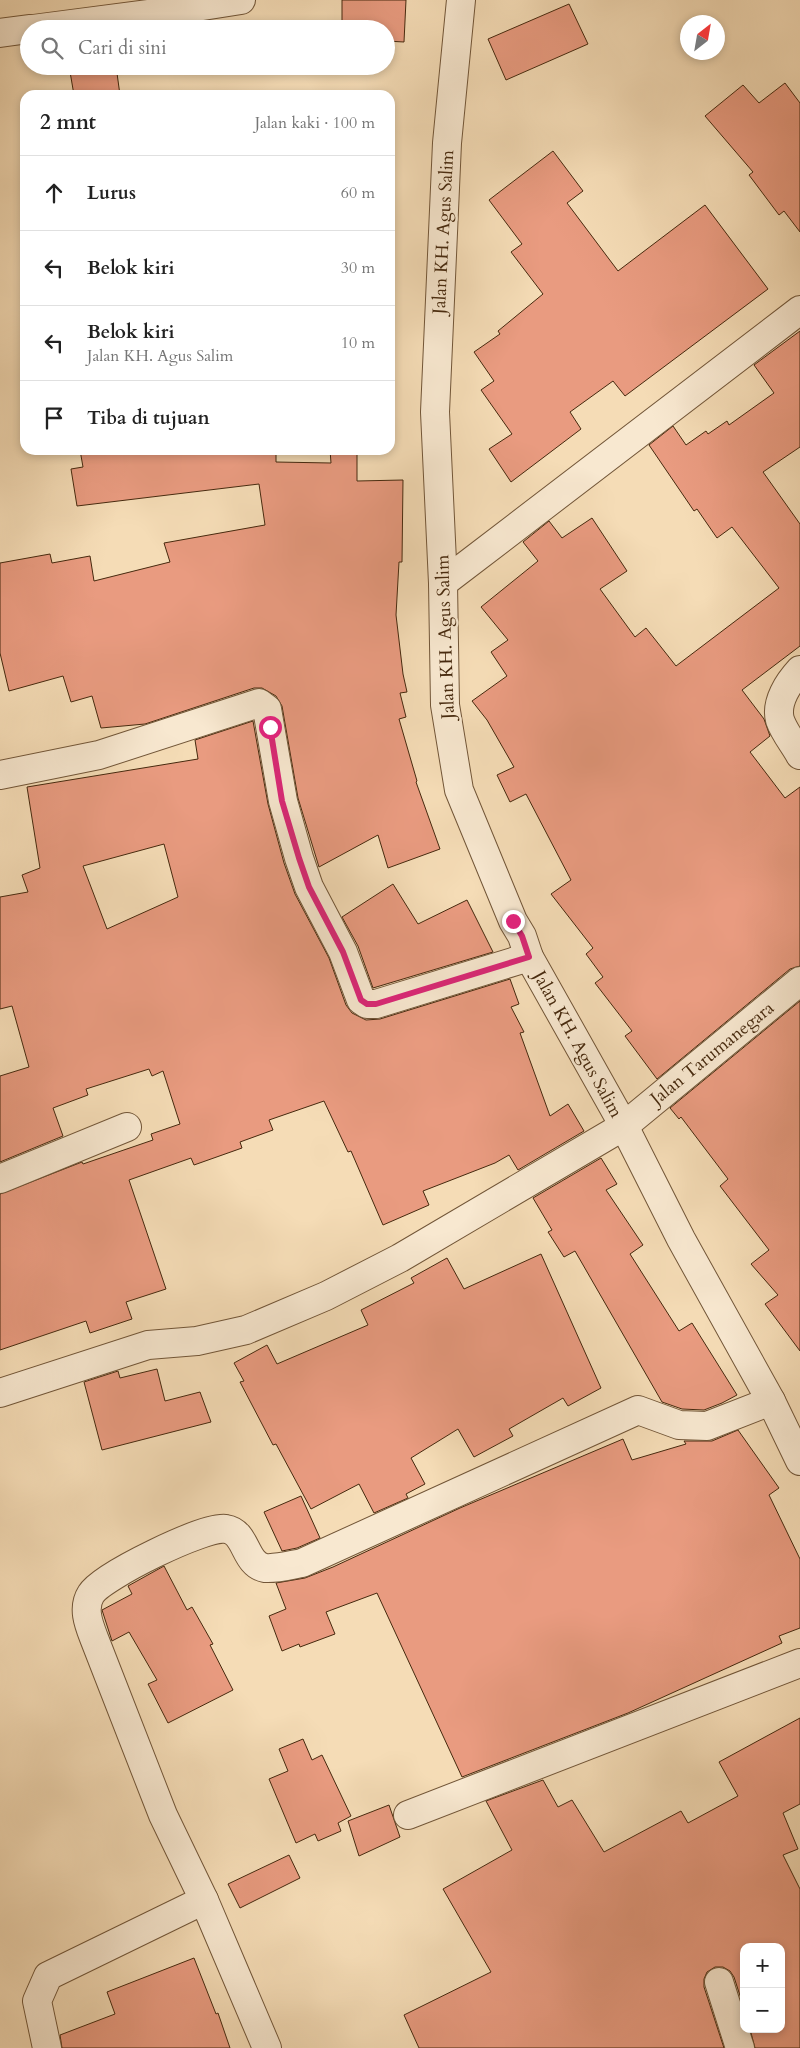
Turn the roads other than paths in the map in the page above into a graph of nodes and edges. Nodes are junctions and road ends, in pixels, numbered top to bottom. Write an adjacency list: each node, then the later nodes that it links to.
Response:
1 (241, 0): 3 (street)
2 (461, 0): 8 (street, Jalan KH. Agus Salim)
3 (169, 6): 4 (street)
4 (86, 20)
5 (20, 30): 6 (street)
6 (0, 33)
7 (800, 310): 8 (street)
8 (443, 583): 12 (street, Jalan KH. Agus Salim)
9 (800, 670): 10 (street)
10 (800, 755)
11 (0, 775): 12 (street)
12 (529, 957): 14 (street, Jalan KH. Agus Salim)
13 (800, 981): 14 (street, Jalan Tarumanegara)
14 (624, 1126): 17 (street, Jalan Tarumanegara); 18 (street, Jalan KH. Agus Salim)
15 (127, 1127): 16 (street)
16 (0, 1179)
17 (0, 1393)
18 (771, 1401): 19 (street, Jalan KH. Agus Salim); 22 (street)
19 (800, 1462)
20 (800, 1663): 21 (street)
21 (408, 1816)
22 (204, 1900): 24 (street); 25 (street)
23 (719, 1982): 26 (street)
24 (48, 2048)
25 (267, 2048)
26 (740, 2048)

